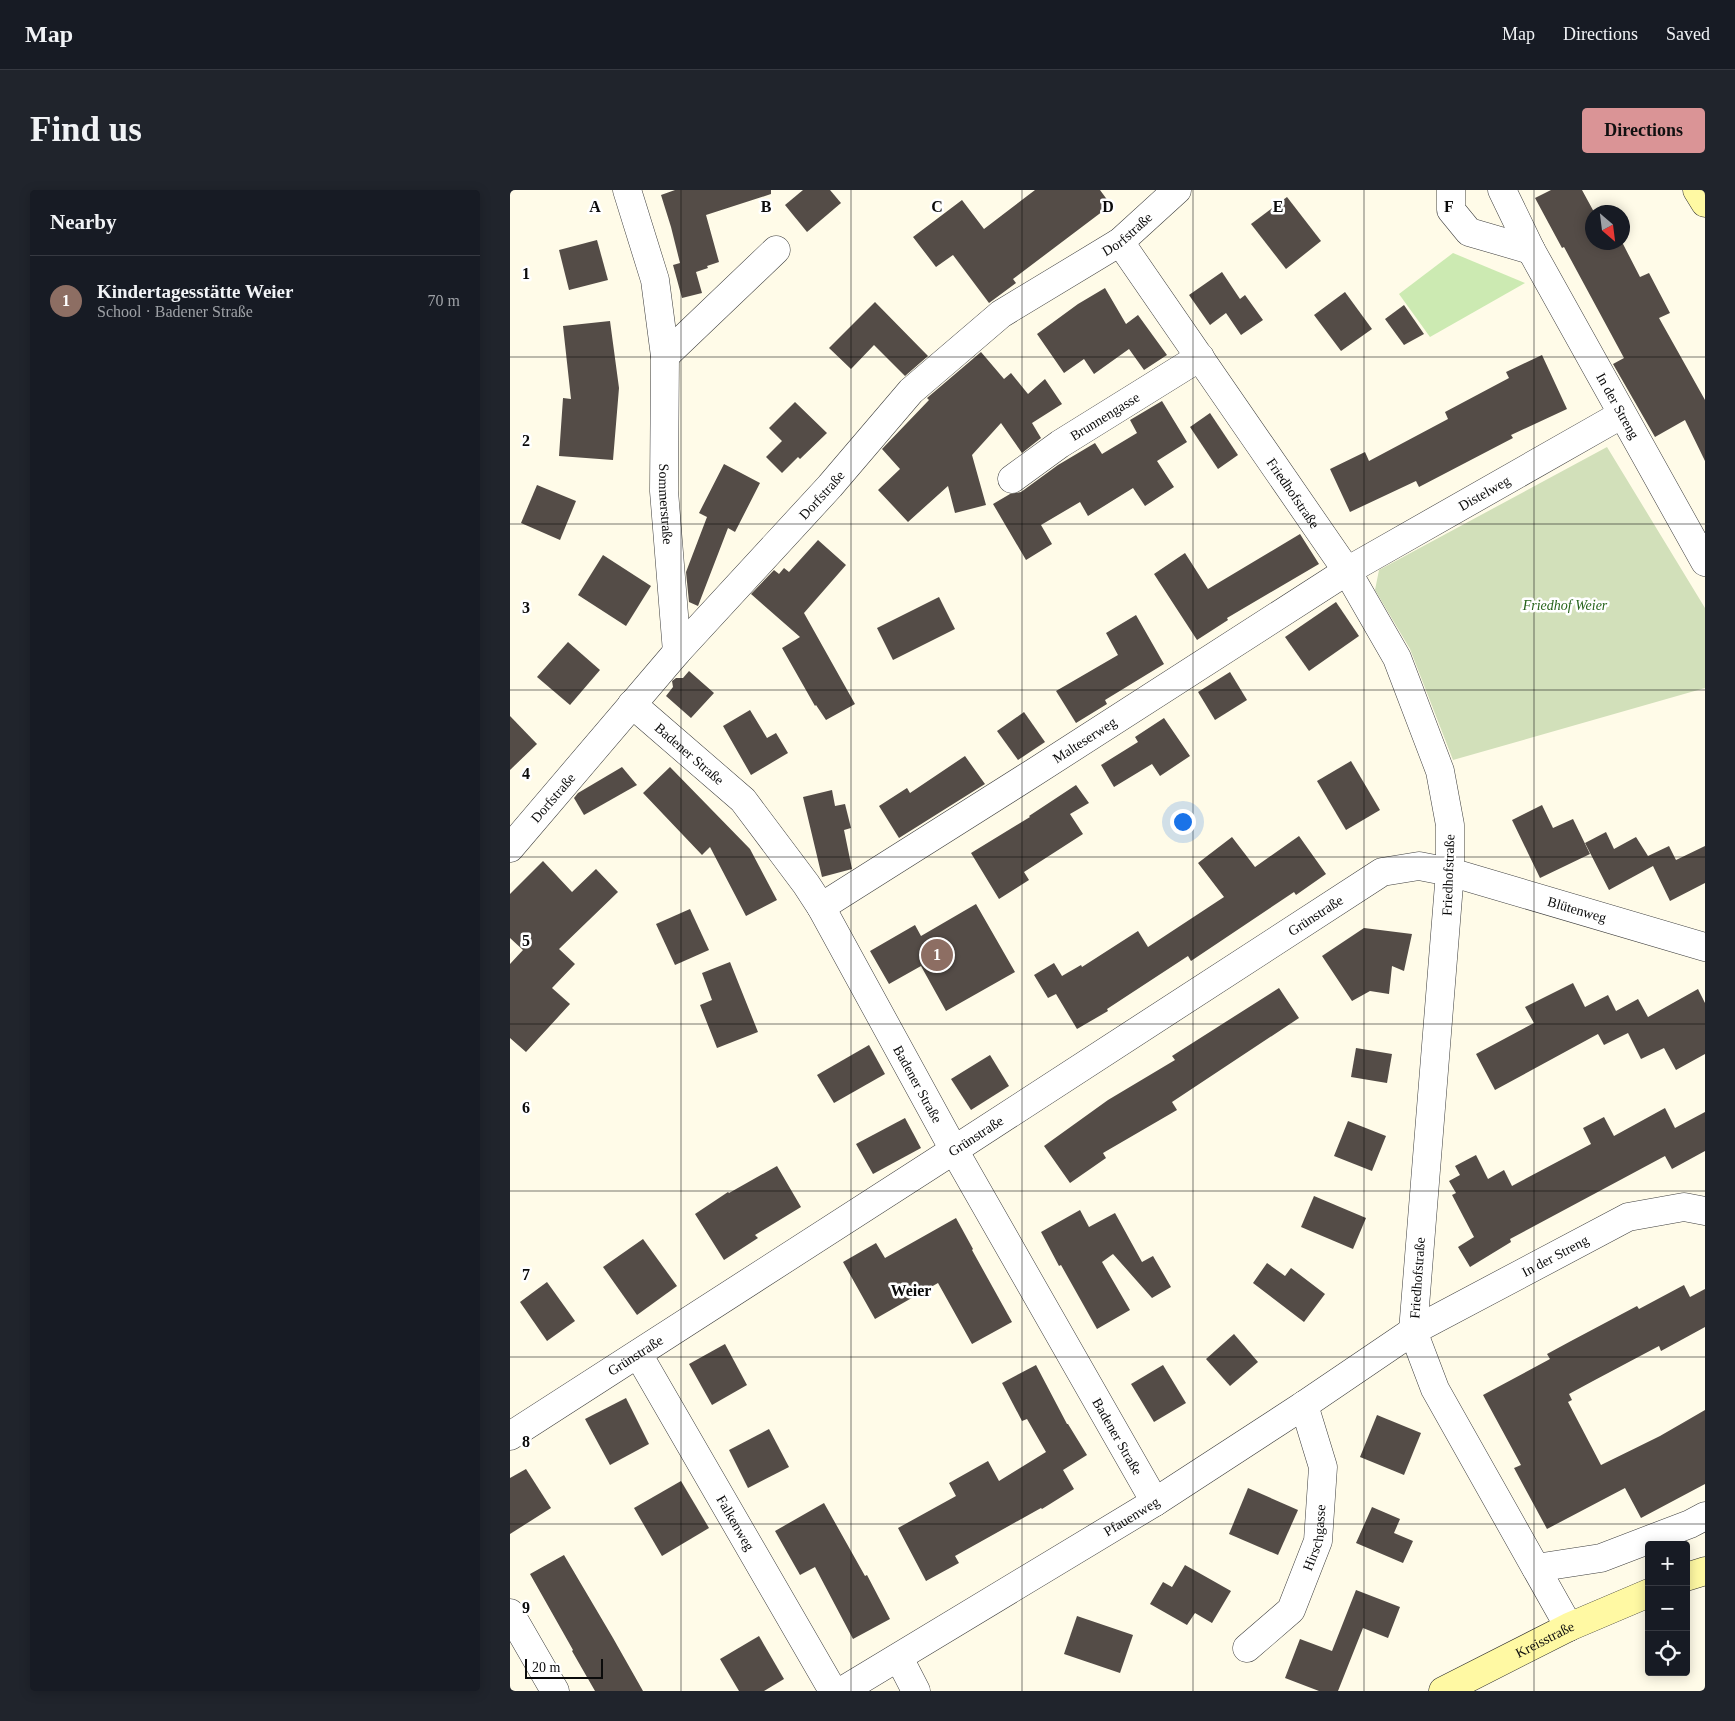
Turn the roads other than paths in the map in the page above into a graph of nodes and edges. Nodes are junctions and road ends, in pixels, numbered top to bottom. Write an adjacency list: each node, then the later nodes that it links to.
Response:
1 (627, 190): 10 (street, Sommerstraße)
2 (1177, 190): 7 (street, Dorfstraße)
3 (1451, 190): 9 (street)
4 (1502, 190): 9 (street, In der Streng)
5 (1697, 190): 6 (street)
6 (1705, 203)
7 (1120, 242): 11 (street, Friedhofstraße); 16 (street, Dorfstraße)
8 (776, 250): 10 (street)
9 (1531, 250): 12 (street, In der Streng)
10 (665, 356): 16 (street, Sommerstraße)
11 (1200, 356): 13 (street, Brunnengasse); 15 (street, Friedhofstraße)
12 (1622, 414): 14 (street, In der Streng); 15 (street, Distelweg)
13 (1012, 479)
14 (1705, 562)
15 (1347, 571): 19 (street, Friedhofstraße); 20 (street, Malteserweg)
16 (677, 652): 17 (street, Dorfstraße)
17 (632, 704): 18 (street, Dorfstraße); 20 (street, Badener Straße)
18 (510, 848)
19 (1450, 872): 21 (street, Blütenweg); 22 (street, Grünstraße); 24 (street, Friedhofstraße)
20 (821, 907): 22 (street, Badener Straße)
21 (1705, 947)
22 (954, 1150): 25 (street, Grünstraße); 28 (street, Badener Straße)
23 (1705, 1211): 24 (street, In der Streng)
24 (1413, 1331): 26 (street, Pfauenweg); 30 (street, Friedhofstraße)
25 (638, 1354): 27 (street, Grünstraße); 39 (street, Falkenweg)
26 (1304, 1405): 28 (street, Pfauenweg); 36 (street, Hirschgasse)
27 (510, 1436)
28 (1155, 1502): 37 (street, Pfauenweg)
29 (1705, 1516): 30 (street)
30 (1536, 1568): 35 (street, Friedhofstraße)
31 (1705, 1571): 32 (street)
32 (1690, 1576)
33 (1645, 1595): 35 (street, Kreisstraße)
34 (510, 1613): 38 (street)
35 (1569, 1627): 42 (street, Kreisstraße)
36 (1247, 1648)
37 (899, 1658): 40 (street, Pfauenweg); 41 (street)
38 (555, 1691)
39 (833, 1691)
40 (842, 1691)
41 (916, 1691)
42 (1443, 1691)

